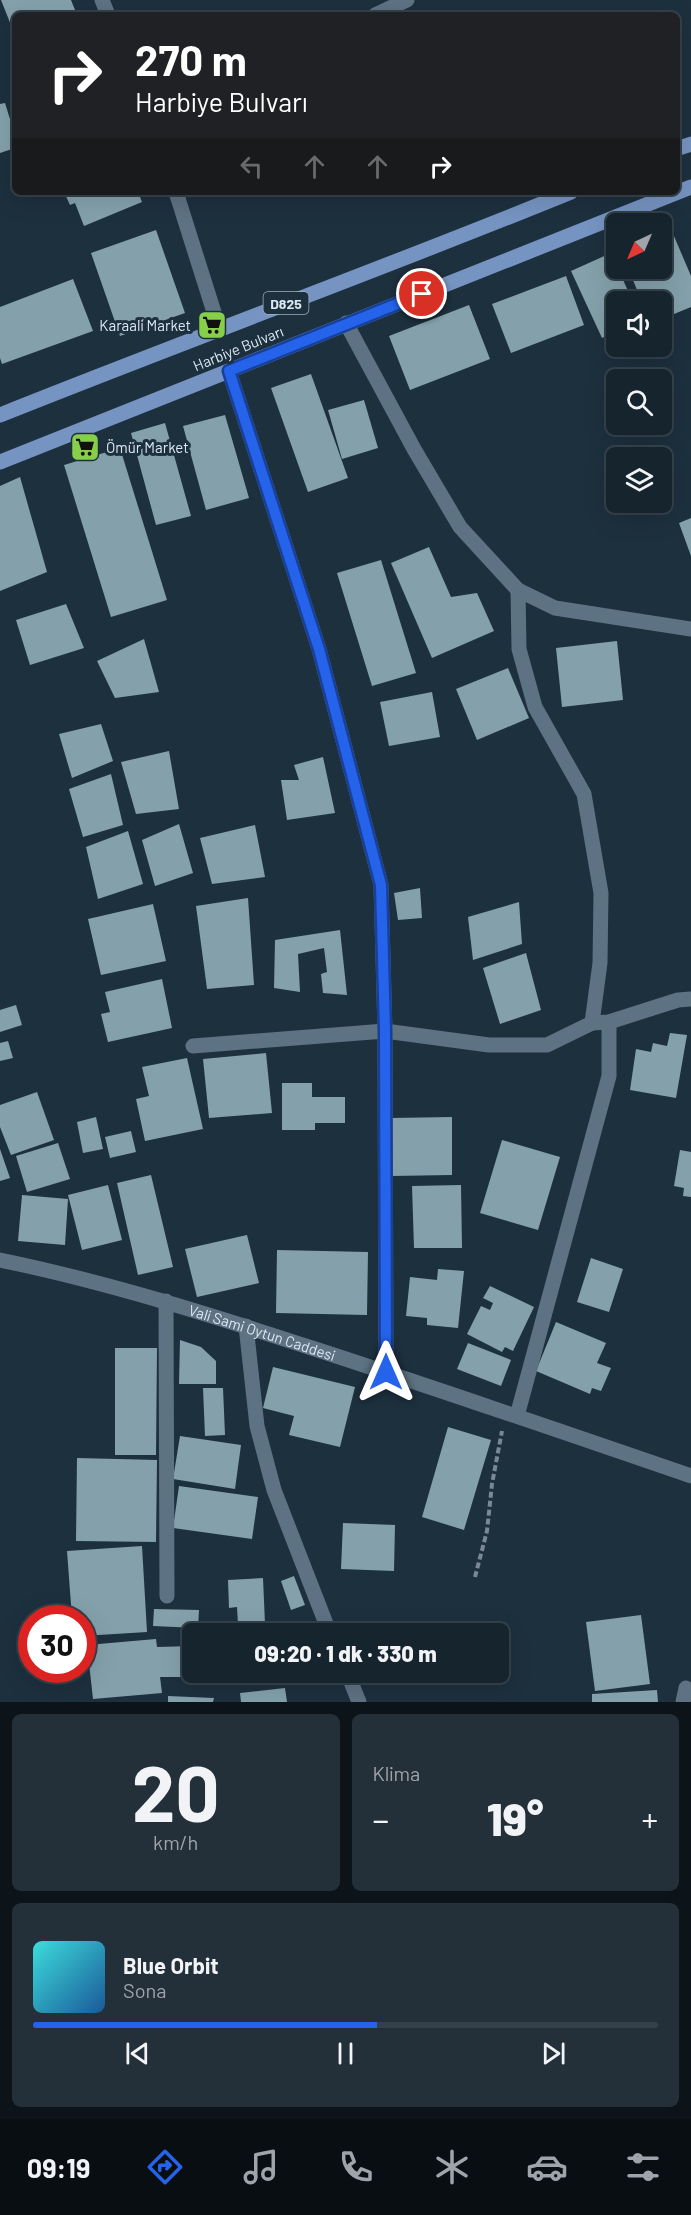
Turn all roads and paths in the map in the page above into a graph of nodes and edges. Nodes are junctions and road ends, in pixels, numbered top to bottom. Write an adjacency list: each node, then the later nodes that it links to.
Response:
1 (407, 0): 2 (street)
2 (381, 12)
3 (177, 195): 7 (street)
4 (564, 195): 7 (main road, Harbiye Bulvarı / D825)
5 (671, 195): 6 (main road, Harbiye Bulvarı)
6 (346, 323): 8 (main road, Harbiye Bulvarı); 11 (street)
7 (219, 328): 9 (main road, Harbiye Bulvarı / D825)
8 (229, 371): 10 (main road, Harbiye Bulvarı); 16 (street)
9 (0, 414)
10 (0, 462)
11 (518, 590): 12 (street); 15 (street)
12 (691, 628)
13 (691, 999): 14 (street)
14 (609, 1022): 15 (street); 22 (street)
15 (592, 1023): 16 (street)
16 (385, 1031): 17 (street); 21 (street)
17 (193, 1046)
18 (0, 1260): 19 (street, Vali Sami Oytun Caddesi)
19 (166, 1301): 20 (street, Vali Sami Oytun Caddesi); 25 (street)
20 (246, 1326): 21 (street, Vali Sami Oytun Caddesi); 26 (street)
21 (386, 1372): 22 (street, Vali Sami Oytun Caddesi)
22 (512, 1414): 23 (street, Vali Sami Oytun Caddesi); 24 (path)
23 (691, 1476)
24 (475, 1577)
25 (167, 1596)
26 (326, 1623)
27 (350, 1683): 28 (street)
28 (354, 1701)

